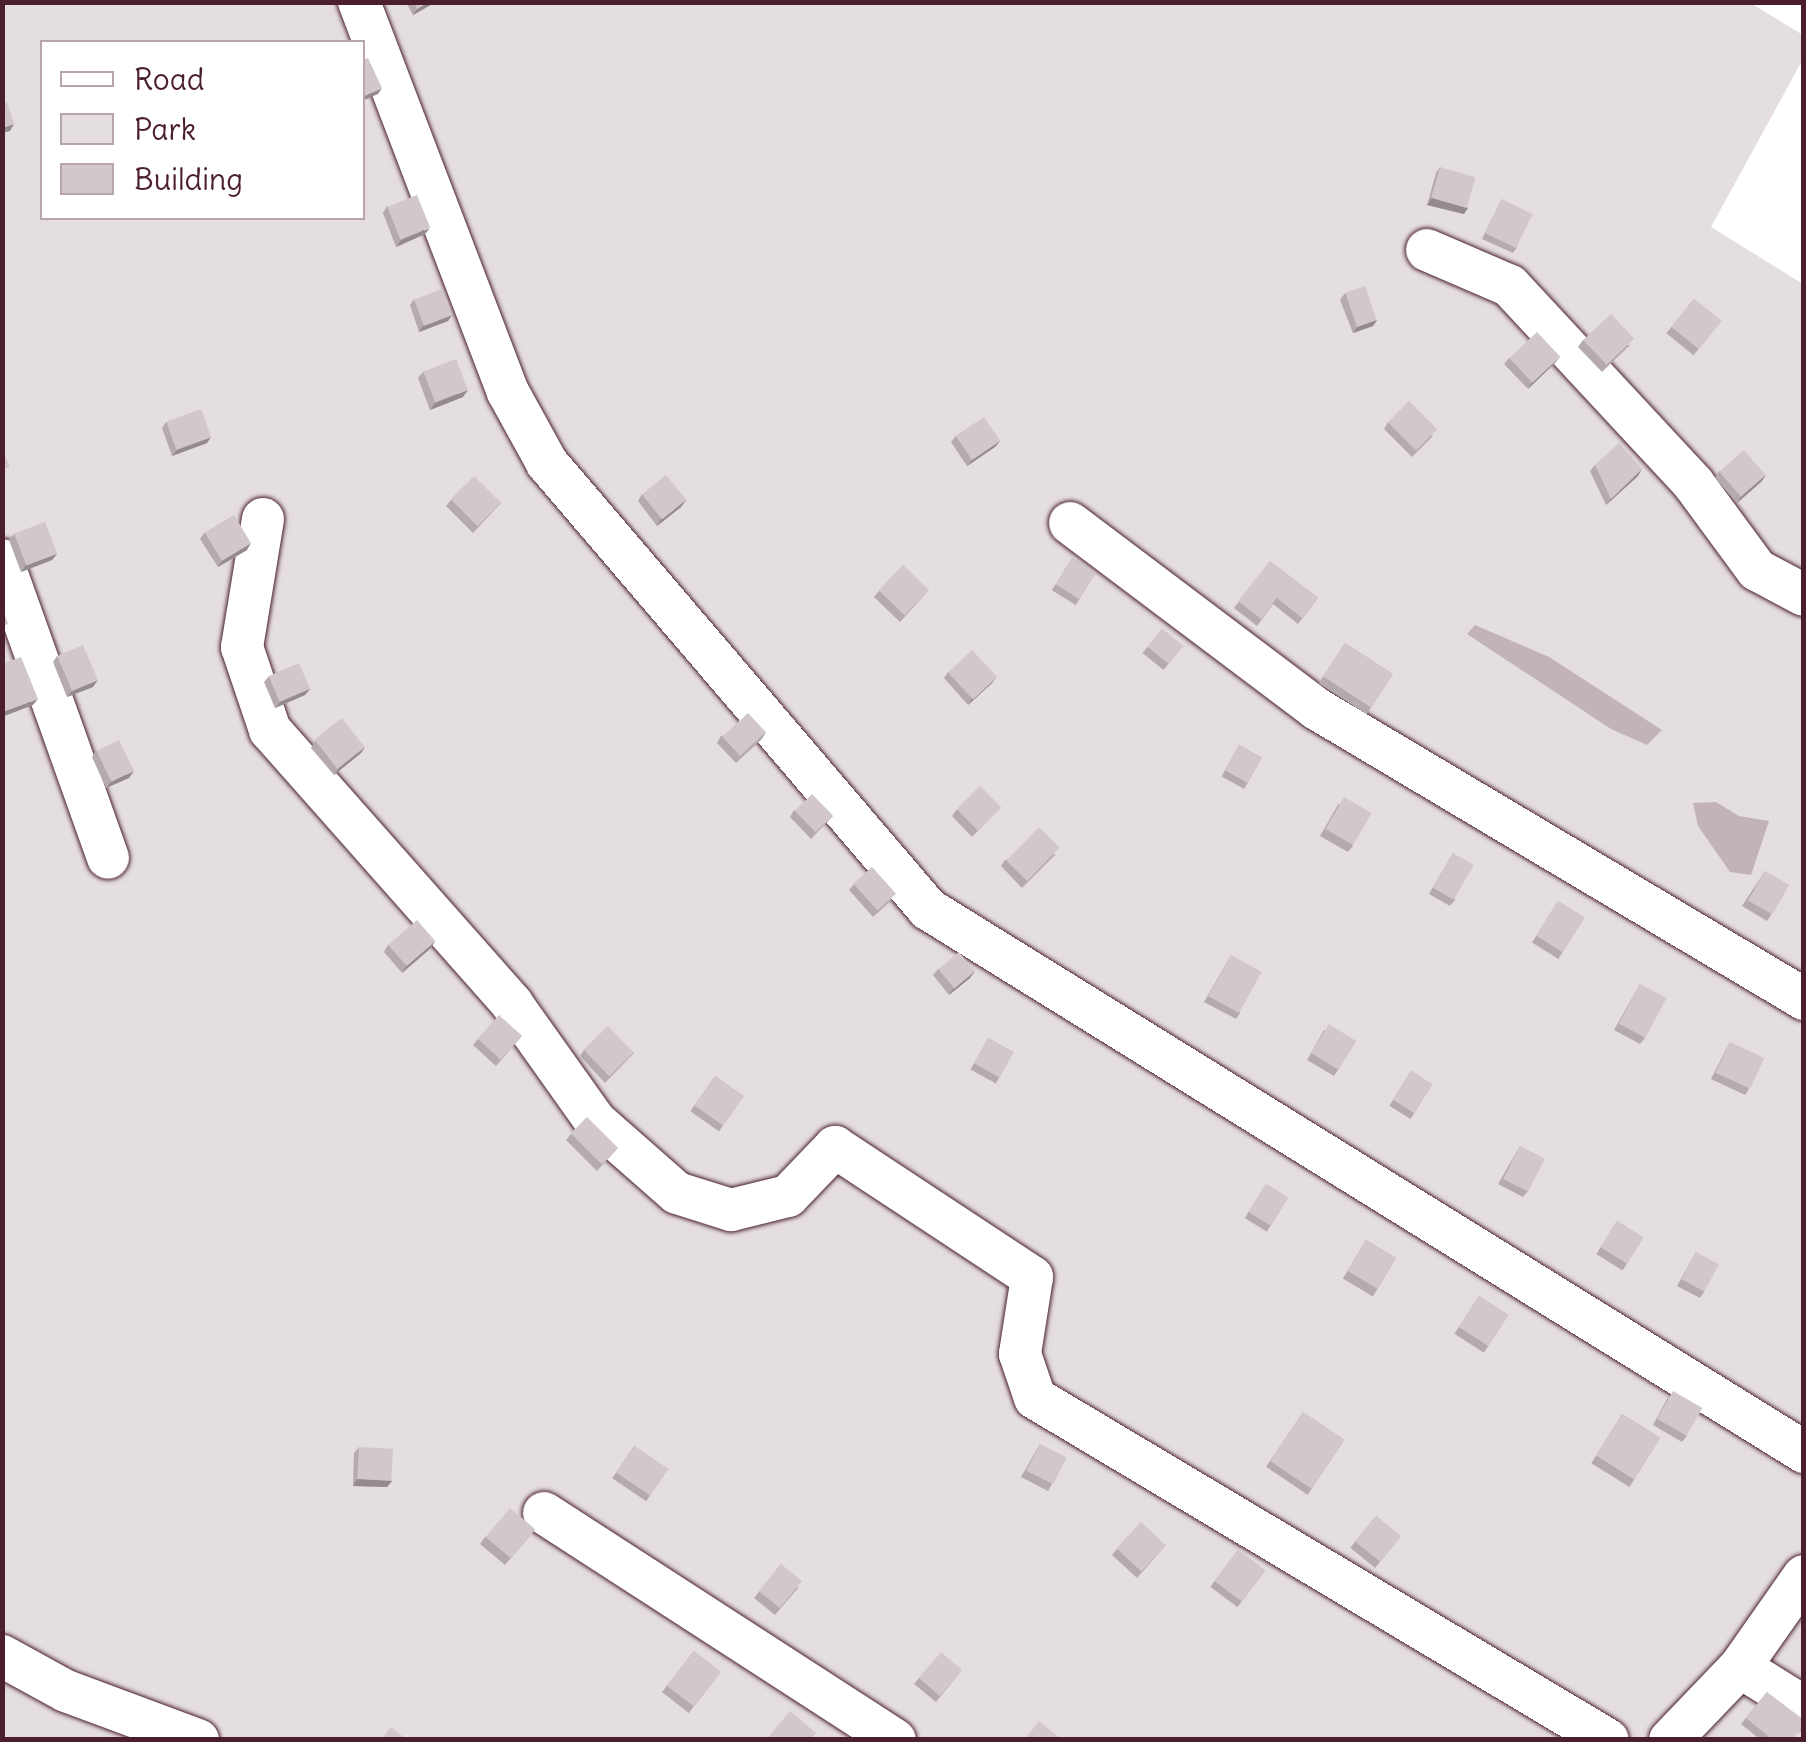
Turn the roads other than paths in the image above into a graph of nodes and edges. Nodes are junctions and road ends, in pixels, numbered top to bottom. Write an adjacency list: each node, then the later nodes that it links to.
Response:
1 (360, 2): 10 (street)
2 (1427, 250): 6 (street)
3 (263, 519): 18 (street)
4 (1070, 523): 9 (street)
5 (2, 560): 7 (street)
6 (1804, 595)
7 (19, 654): 8 (street)
8 (108, 858)
9 (1804, 999)
10 (1804, 1452)
11 (544, 1513): 17 (street)
12 (1804, 1576): 14 (street)
13 (2, 1656): 16 (street)
14 (1740, 1667): 15 (street); 19 (street)
15 (1804, 1707)
16 (198, 1740)
17 (894, 1740)
18 (1608, 1740)
19 (1670, 1740)

